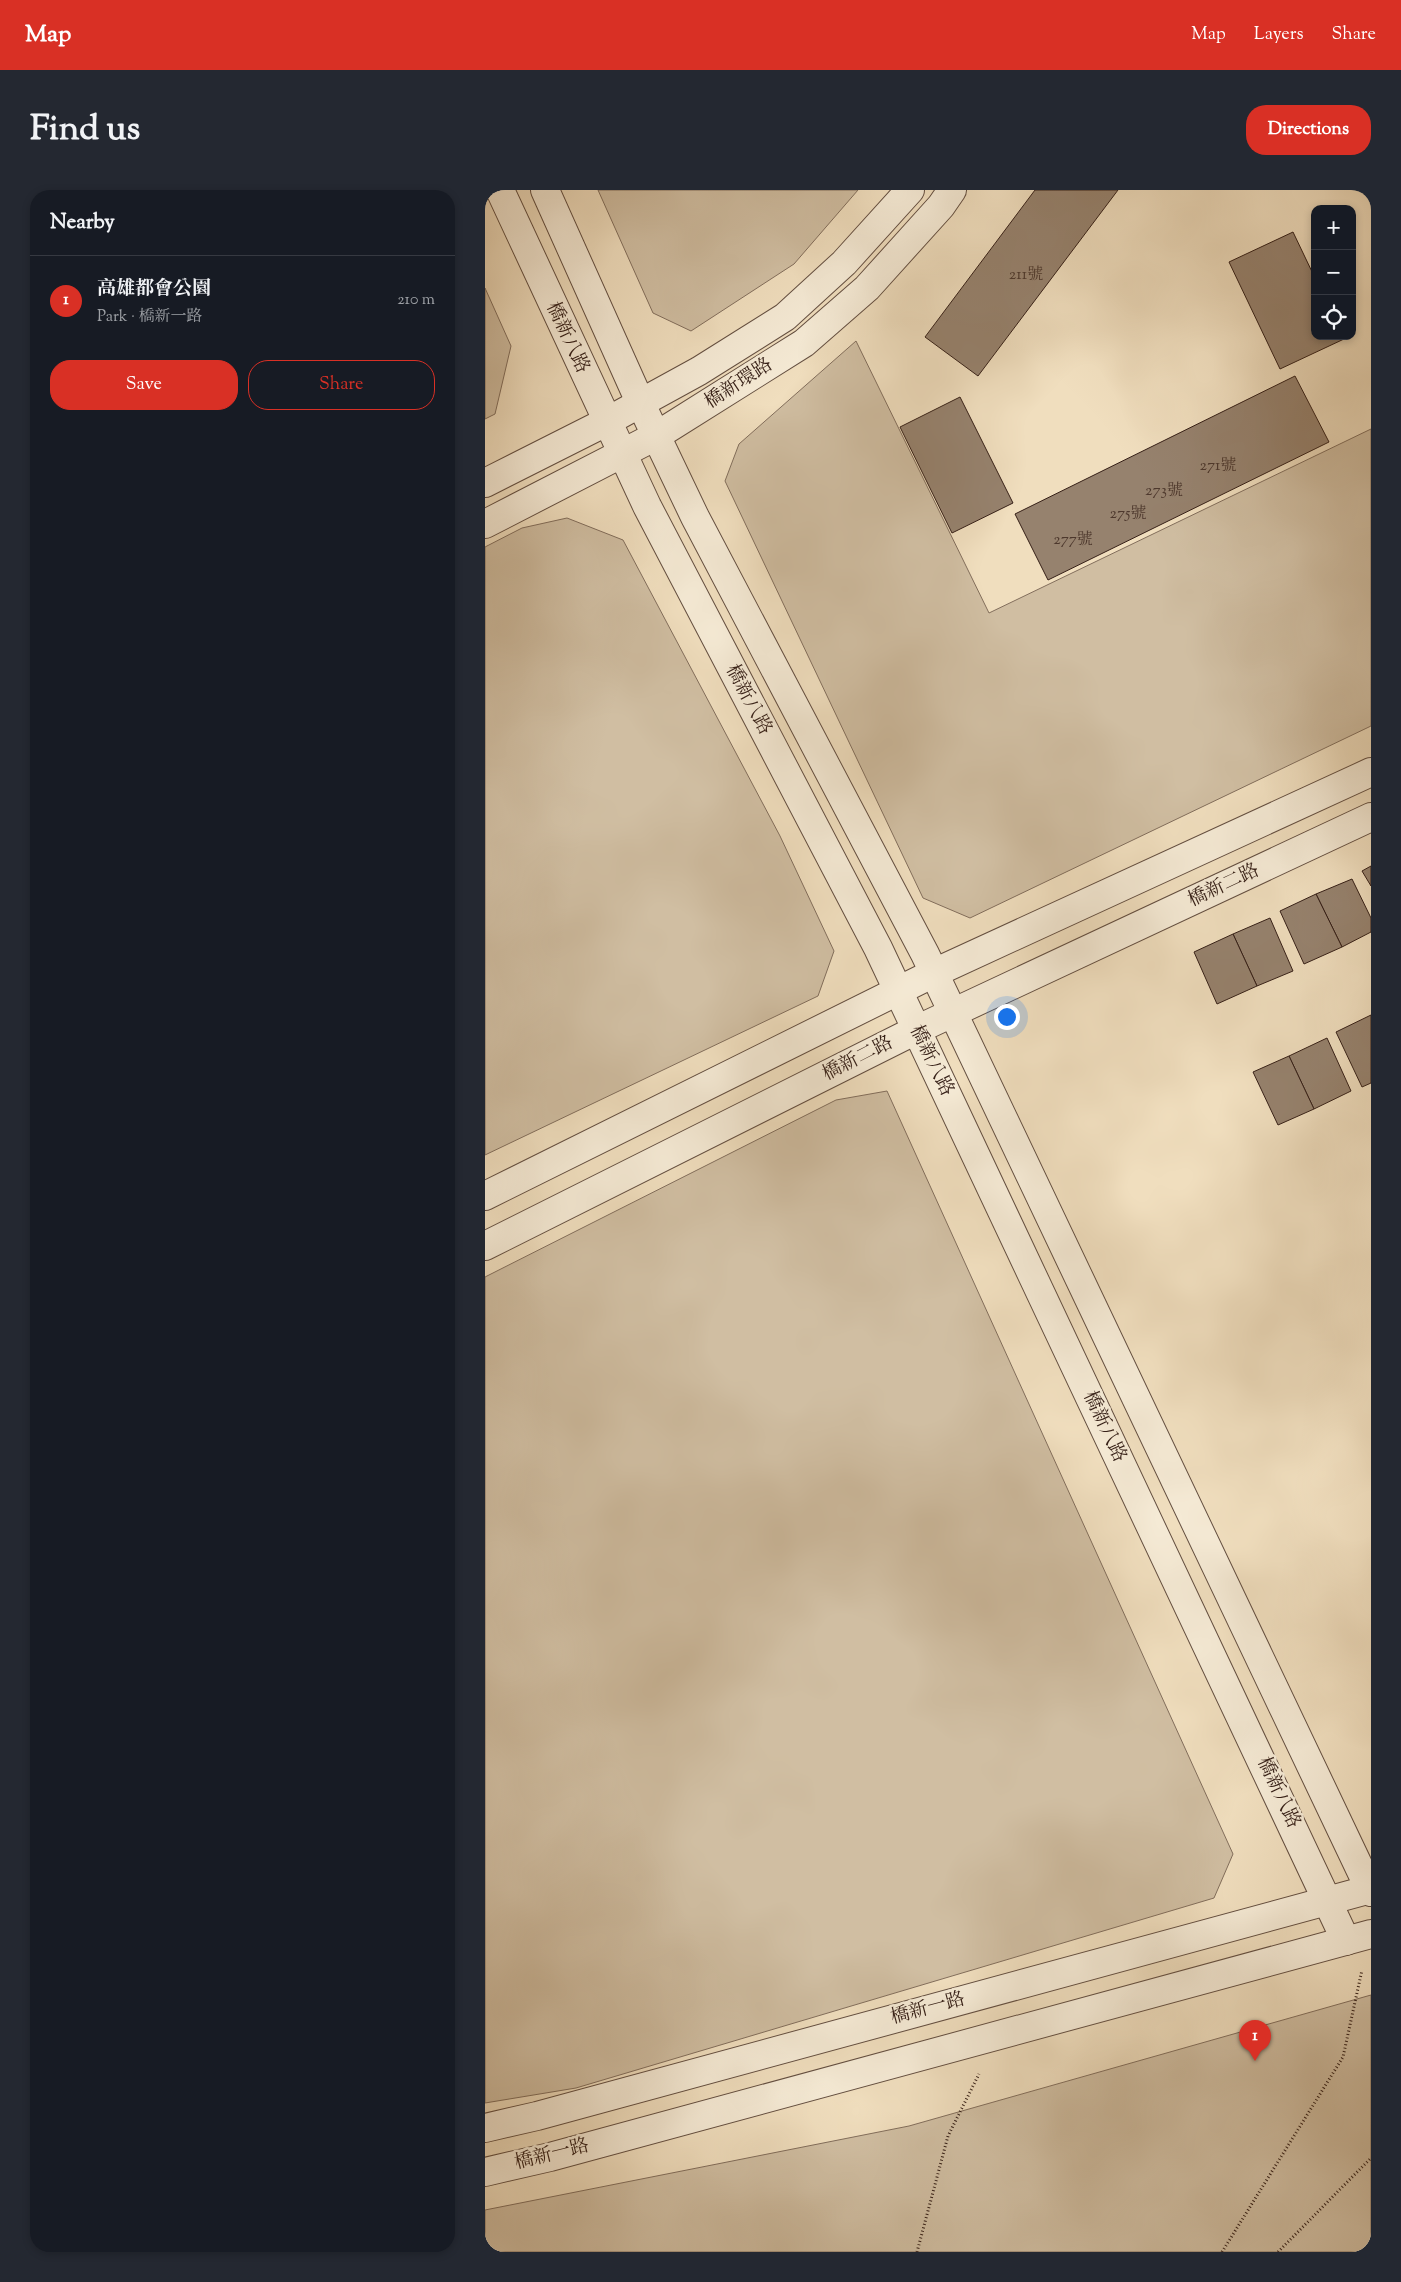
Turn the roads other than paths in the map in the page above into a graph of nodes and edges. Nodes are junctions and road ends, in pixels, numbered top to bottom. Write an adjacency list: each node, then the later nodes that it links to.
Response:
1 (499, 190): 6 (street, 橋新八路)
2 (545, 190): 5 (street, 橋新八路)
3 (910, 190): 5 (street, 橋新環路)
4 (952, 190): 7 (street, 橋新環路)
5 (640, 402): 6 (street, 橋新環路); 7 (street, 橋新八路)
6 (606, 422): 8 (street, 橋新八路); 9 (street, 橋新環路)
7 (656, 436): 8 (street, 橋新環路); 13 (street, 橋新八路)
8 (621, 454): 10 (street, 橋新環路); 14 (street, 橋新八路)
9 (485, 483)
10 (485, 524)
11 (1371, 772): 13 (street)
12 (1371, 817): 15 (street, 橋新二路)
13 (934, 973): 14 (street); 15 (street, 橋新八路)
14 (898, 991): 16 (street, 橋新八路); 17 (street)
15 (953, 1012): 16 (street, 橋新二路); 19 (street, 橋新八路)
16 (916, 1030): 18 (street, 橋新二路); 20 (street, 橋新八路)
17 (485, 1196)
18 (485, 1246)
19 (1371, 1890): 20 (street, 橋新一路)
20 (1328, 1900): 21 (street, 橋新八路); 22 (street, 橋新一路)
21 (1358, 1938): 23 (street, 橋新一路)
22 (485, 2128)
23 (485, 2172)

